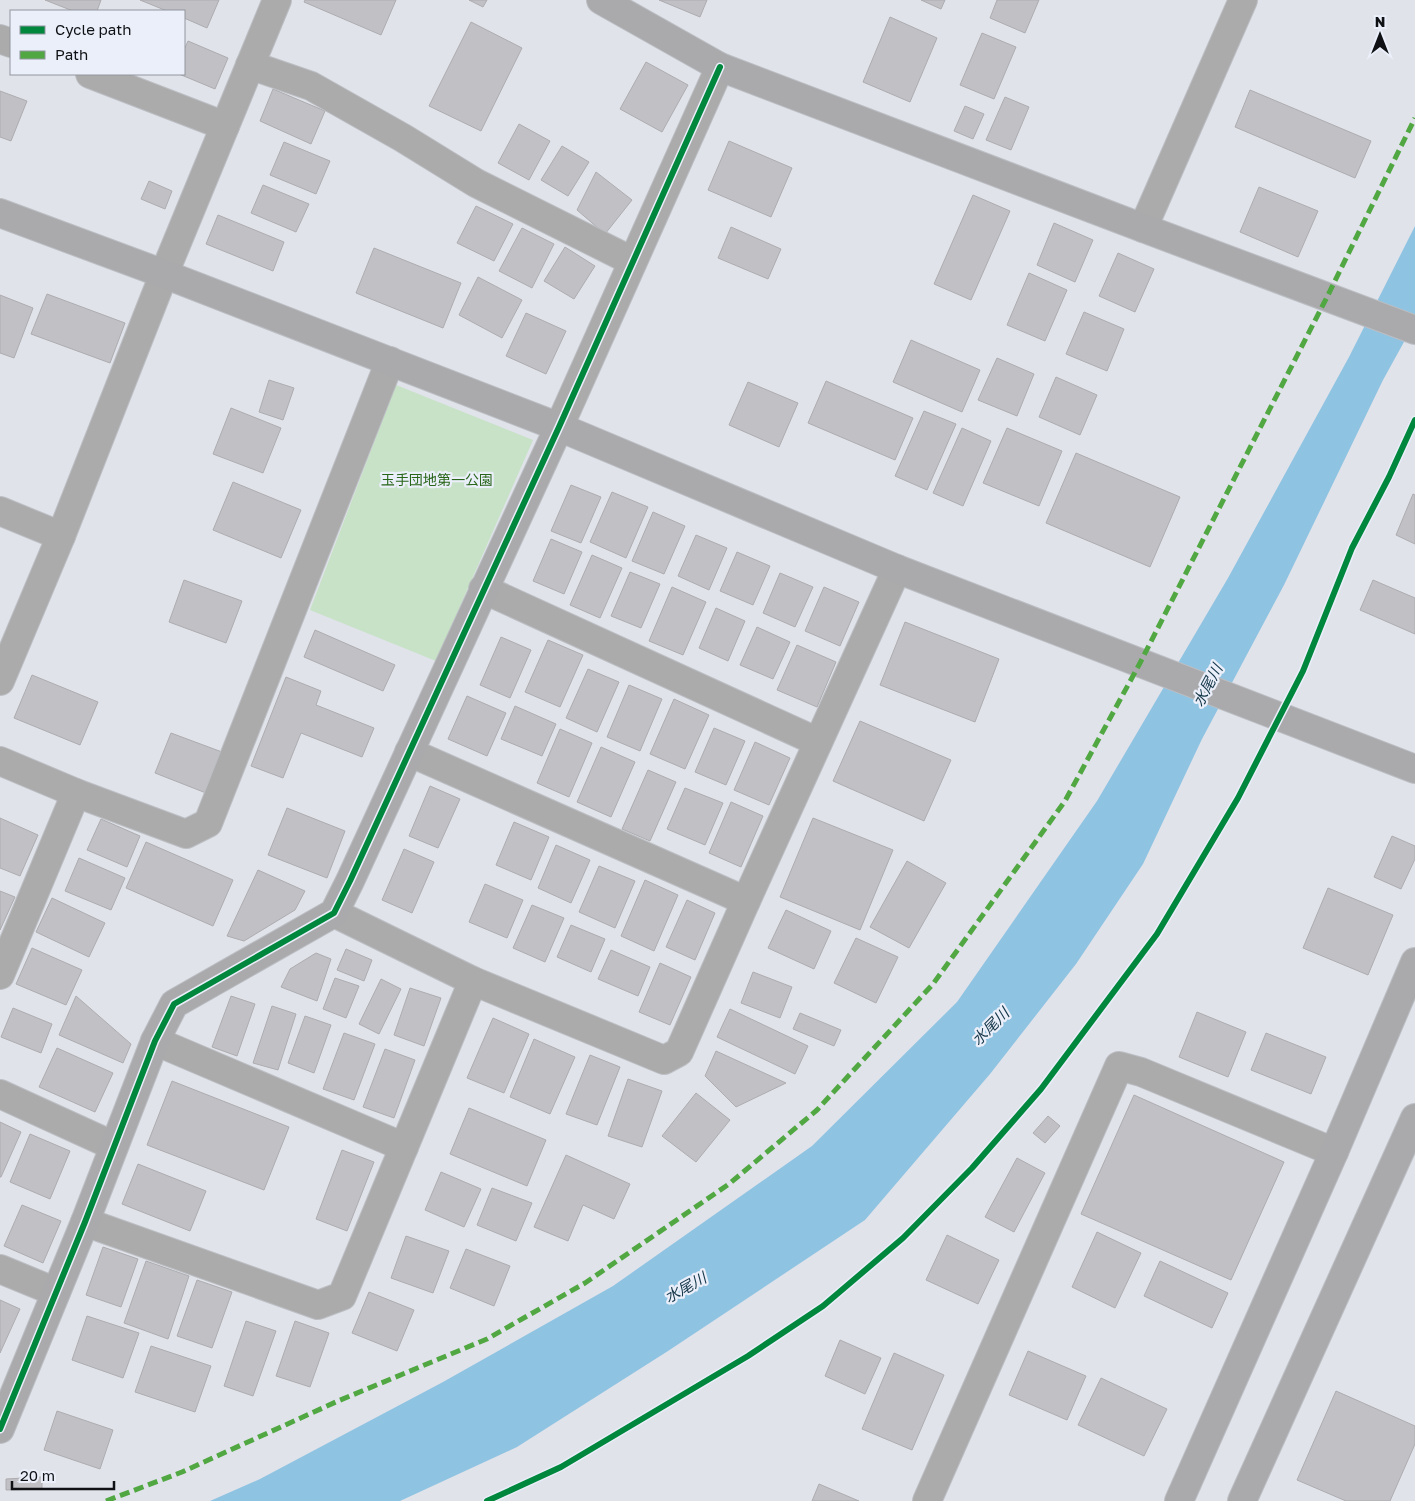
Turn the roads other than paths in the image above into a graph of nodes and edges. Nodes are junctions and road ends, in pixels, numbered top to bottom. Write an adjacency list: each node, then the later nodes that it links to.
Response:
1 (277, 0): 4 (street)
2 (601, 0): 5 (street)
3 (1243, 0): 9 (street)
4 (250, 66): 7 (street); 10 (street)
5 (720, 67): 9 (street); 10 (street)
6 (93, 75): 7 (street)
7 (225, 126): 11 (street)
8 (0, 213): 11 (street)
9 (1143, 228): 12 (street)
10 (632, 261): 14 (street)
11 (164, 274): 13 (street); 16 (street)
12 (1415, 330)
13 (390, 361): 14 (street); 24 (street)
14 (559, 426): 17 (street); 18 (street)
15 (0, 511): 16 (street)
16 (61, 536): 19 (street)
17 (897, 568): 20 (street); 23 (street)
18 (483, 590): 20 (street); 21 (street)
19 (0, 682)
20 (818, 742): 25 (street)
21 (409, 752): 25 (street); 26 (street)
22 (0, 761): 24 (street)
23 (1415, 769)
24 (76, 793): 28 (street)
25 (746, 901): 29 (street)
26 (334, 913): 29 (street); 30 (street)
27 (1415, 962): 35 (street)
28 (0, 974)
29 (473, 981): 34 (street)
30 (155, 1041): 33 (street); 34 (street)
31 (0, 1094): 33 (street)
32 (1415, 1118): 42 (street)
33 (114, 1146): 36 (street)
34 (404, 1148): 36 (street)
35 (1334, 1152): 40 (street); 41 (street)
36 (84, 1222): 38 (street)
37 (0, 1269): 38 (street)
38 (56, 1292): 39 (street)
39 (0, 1429)
40 (927, 1501)
41 (1180, 1501)
42 (1242, 1501)

